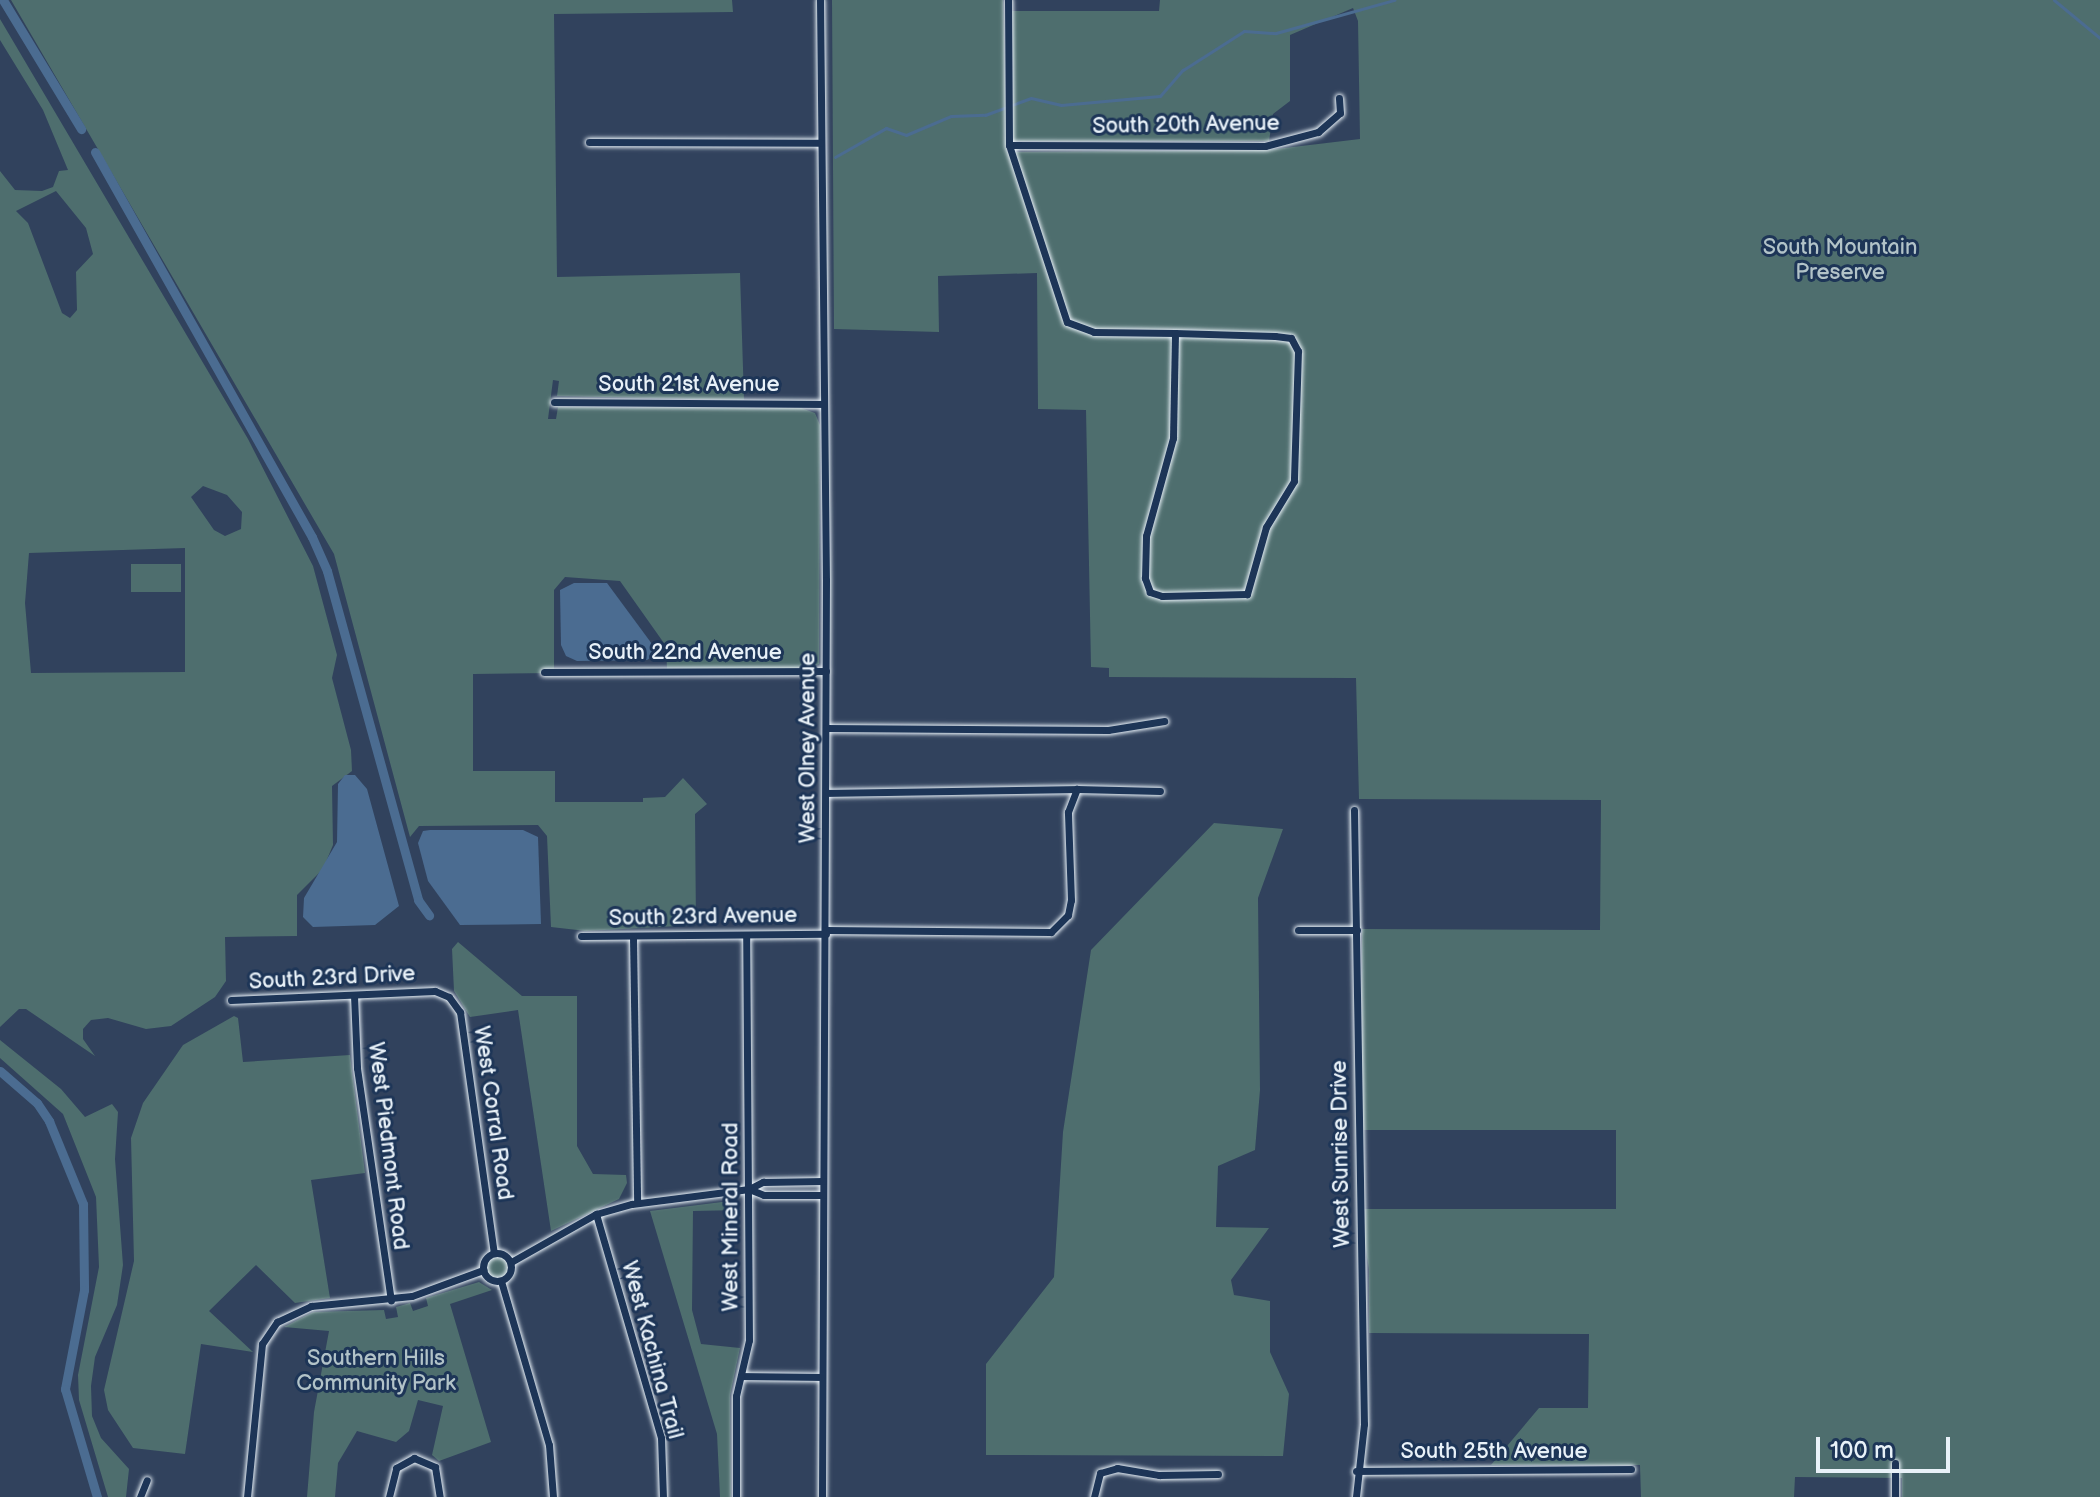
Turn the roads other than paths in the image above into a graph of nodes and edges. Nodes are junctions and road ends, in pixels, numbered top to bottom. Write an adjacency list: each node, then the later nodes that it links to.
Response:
1 (820, 0): 5 (street, West Olney Avenue)
2 (1008, 0): 6 (street)
3 (1339, 98): 6 (street, South 20th Avenue)
4 (589, 142): 5 (street)
5 (820, 143): 9 (street, West Olney Avenue)
6 (1009, 145): 7 (street)
7 (1175, 333): 7 (street)
8 (554, 402): 9 (street, South 21st Avenue)
9 (824, 404): 10 (street, West Olney Avenue)
10 (826, 671): 11 (street, South 22nd Avenue); 13 (street, West Olney Avenue)
11 (544, 672)
12 (1164, 721): 13 (street)
13 (826, 728): 16 (street, West Olney Avenue)
14 (1077, 789): 15 (street); 16 (street); 20 (street, South 23rd Avenue)
15 (1160, 791)
16 (826, 793): 20 (street, West Olney Avenue)
17 (1354, 810): 19 (street, West Sunrise Drive)
18 (1298, 930): 19 (street)
19 (1357, 930): 43 (street, West Sunrise Drive)
20 (826, 932): 22 (street, South 23rd Avenue); 28 (street, West Olney Avenue)
21 (581, 936): 23 (street, South 23rd Avenue)
22 (746, 936): 23 (street, South 23rd Avenue); 29 (street, West Mineral Road)
23 (633, 937): 32 (street)
24 (435, 991): 25 (street, South 23rd Drive); 34 (street, West Corral Road)
25 (354, 995): 26 (street, South 23rd Drive); 38 (street, West Piedmont Road)
26 (231, 1000)
27 (782, 1181): 28 (street); 29 (street); 30 (street)
28 (823, 1181): 31 (street, West Olney Avenue)
29 (749, 1189): 30 (street); 32 (street); 39 (street, West Mineral Road)
30 (782, 1194): 31 (street)
31 (823, 1195): 40 (street, West Olney Avenue)
32 (637, 1203): 33 (street)
33 (596, 1214): 35 (street); 51 (street, West Kachina Trail)
34 (494, 1253): 35 (street); 36 (street)
35 (511, 1262): 37 (street)
36 (483, 1270): 37 (street); 38 (street)
37 (501, 1281): 50 (street)
38 (391, 1301): 47 (street)
39 (741, 1376): 40 (street); 52 (street, West Mineral Road)
40 (821, 1377): 53 (street, West Olney Avenue)
41 (1895, 1463): 56 (street)
42 (1631, 1469): 43 (street, South 25th Avenue)
43 (1356, 1471): 55 (street, West Sunrise Drive)
44 (1218, 1474): 54 (street)
45 (147, 1480): 46 (street)
46 (140, 1497)
47 (247, 1497)
48 (389, 1497): 49 (street)
49 (440, 1497)
50 (553, 1497)
51 (663, 1497)
52 (736, 1497)
53 (822, 1497)
54 (1094, 1497)
55 (1356, 1497)
56 (1895, 1497)

